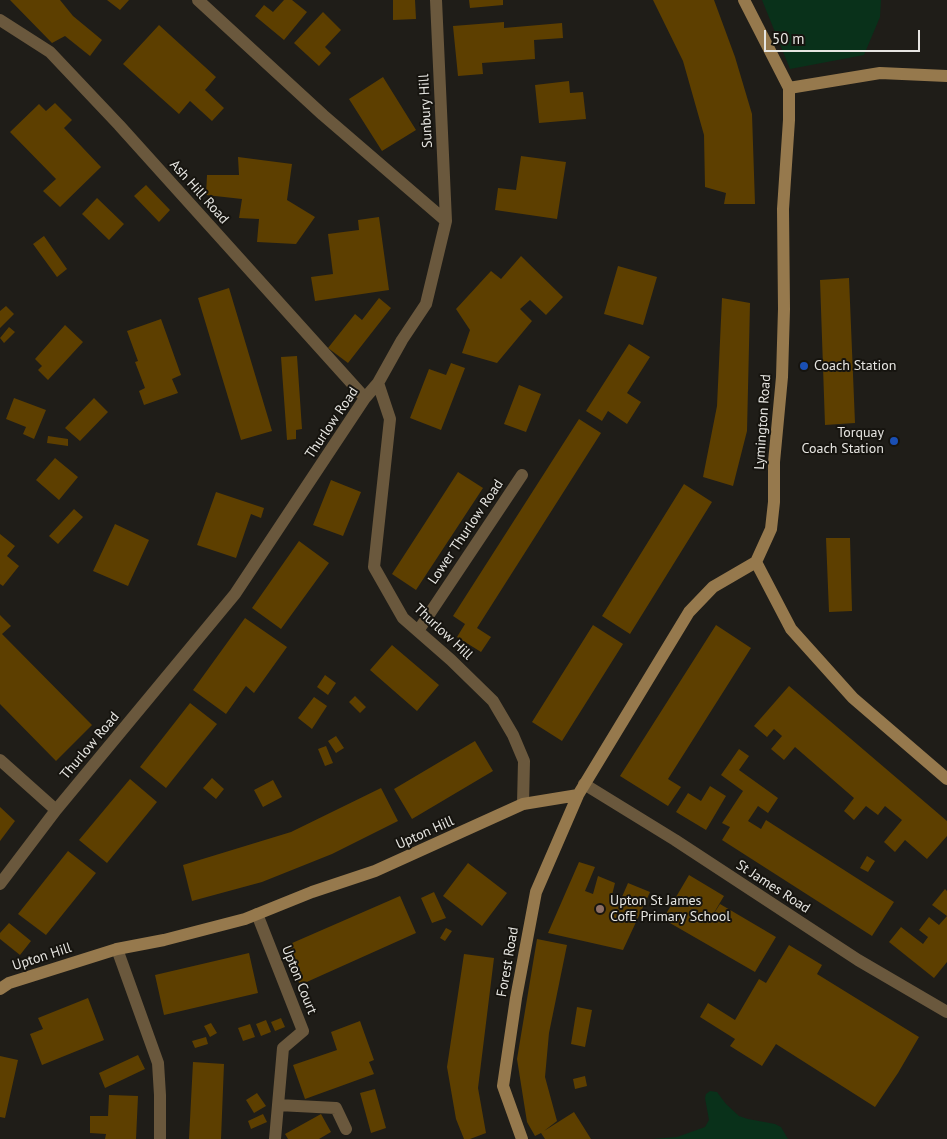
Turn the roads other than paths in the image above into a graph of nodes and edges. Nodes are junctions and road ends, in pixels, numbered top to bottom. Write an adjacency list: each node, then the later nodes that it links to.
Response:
1 (198, 0): 7 (street)
2 (436, 0): 7 (street, Sunbury Hill)
3 (744, 0): 6 (street, Lymington Road)
4 (0, 20): 9 (street, Ash Hill Road)
5 (947, 76): 6 (street)
6 (789, 88): 11 (street, Lymington Road)
7 (446, 221): 8 (street, Thurlow Road)
8 (378, 383): 9 (street, Thurlow Road); 12 (street, Thurlow Hill)
9 (365, 398): 17 (street, Thurlow Road)
10 (522, 475): 12 (street, Lower Thurlow Road)
11 (756, 562): 14 (street); 15 (street)
12 (418, 631): 16 (street, Thurlow Hill)
13 (0, 760): 17 (street)
14 (947, 778)
15 (581, 789): 16 (street, Upton Hill); 22 (street, St James Road); 27 (street, Forest Road)
16 (523, 804): 19 (street, Upton Hill)
17 (56, 810): 18 (street, Thurlow Road)
18 (0, 884)
19 (256, 914): 20 (street, Upton Hill); 23 (street, Upton Court)
20 (117, 949): 21 (street, Upton Hill); 25 (street)
21 (0, 989)
22 (946, 1009)
23 (278, 1105): 24 (street); 26 (street, Upton Court)
24 (346, 1129)
25 (160, 1139)
26 (275, 1139)
27 (522, 1139)

